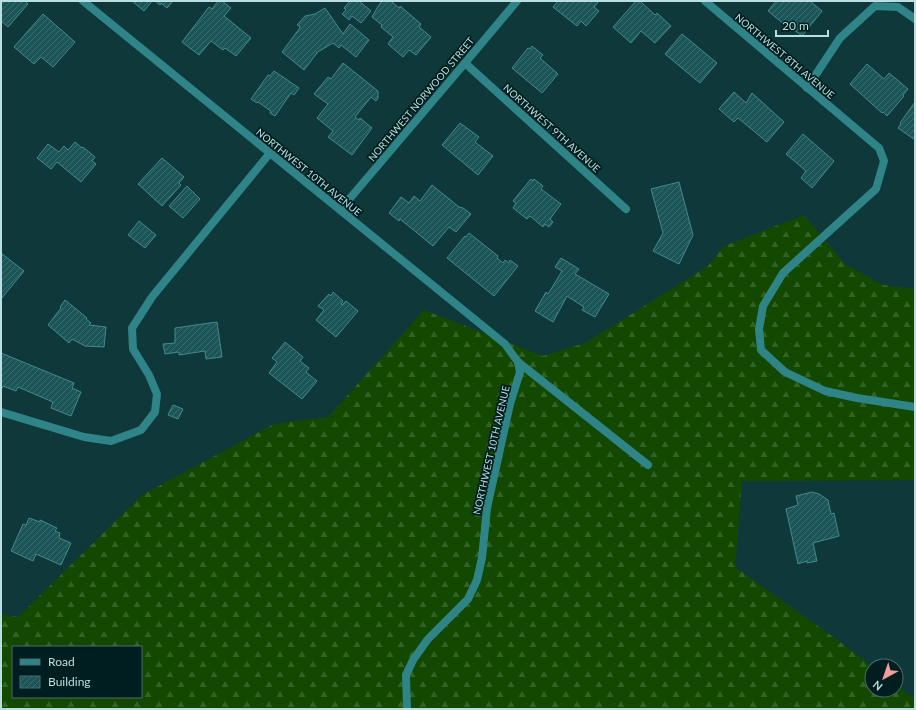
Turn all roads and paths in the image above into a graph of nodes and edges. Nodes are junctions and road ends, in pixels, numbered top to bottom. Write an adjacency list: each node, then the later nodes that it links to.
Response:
1 (83, 1): 7 (street, NORTHWEST 10TH AVENUE)
2 (517, 1): 5 (street, NORTHWEST NORWOOD STREET)
3 (705, 1): 6 (street, NORTHWEST 8TH AVENUE)
4 (915, 19): 6 (street)
5 (465, 63): 8 (street, NORTHWEST 9TH AVENUE); 9 (street, NORTHWEST NORWOOD STREET)
6 (807, 88): 11 (street, NORTHWEST 8TH AVENUE)
7 (270, 153): 9 (street, NORTHWEST 10TH AVENUE); 12 (street)
8 (626, 208)
9 (340, 210): 10 (street, NORTHWEST 10TH AVENUE)
10 (518, 362): 13 (street, NORTHWEST 10TH AVENUE); 14 (street, NORTHWEST 10TH AVENUE)
11 (915, 407)
12 (1, 412)
13 (648, 465)
14 (407, 709)

